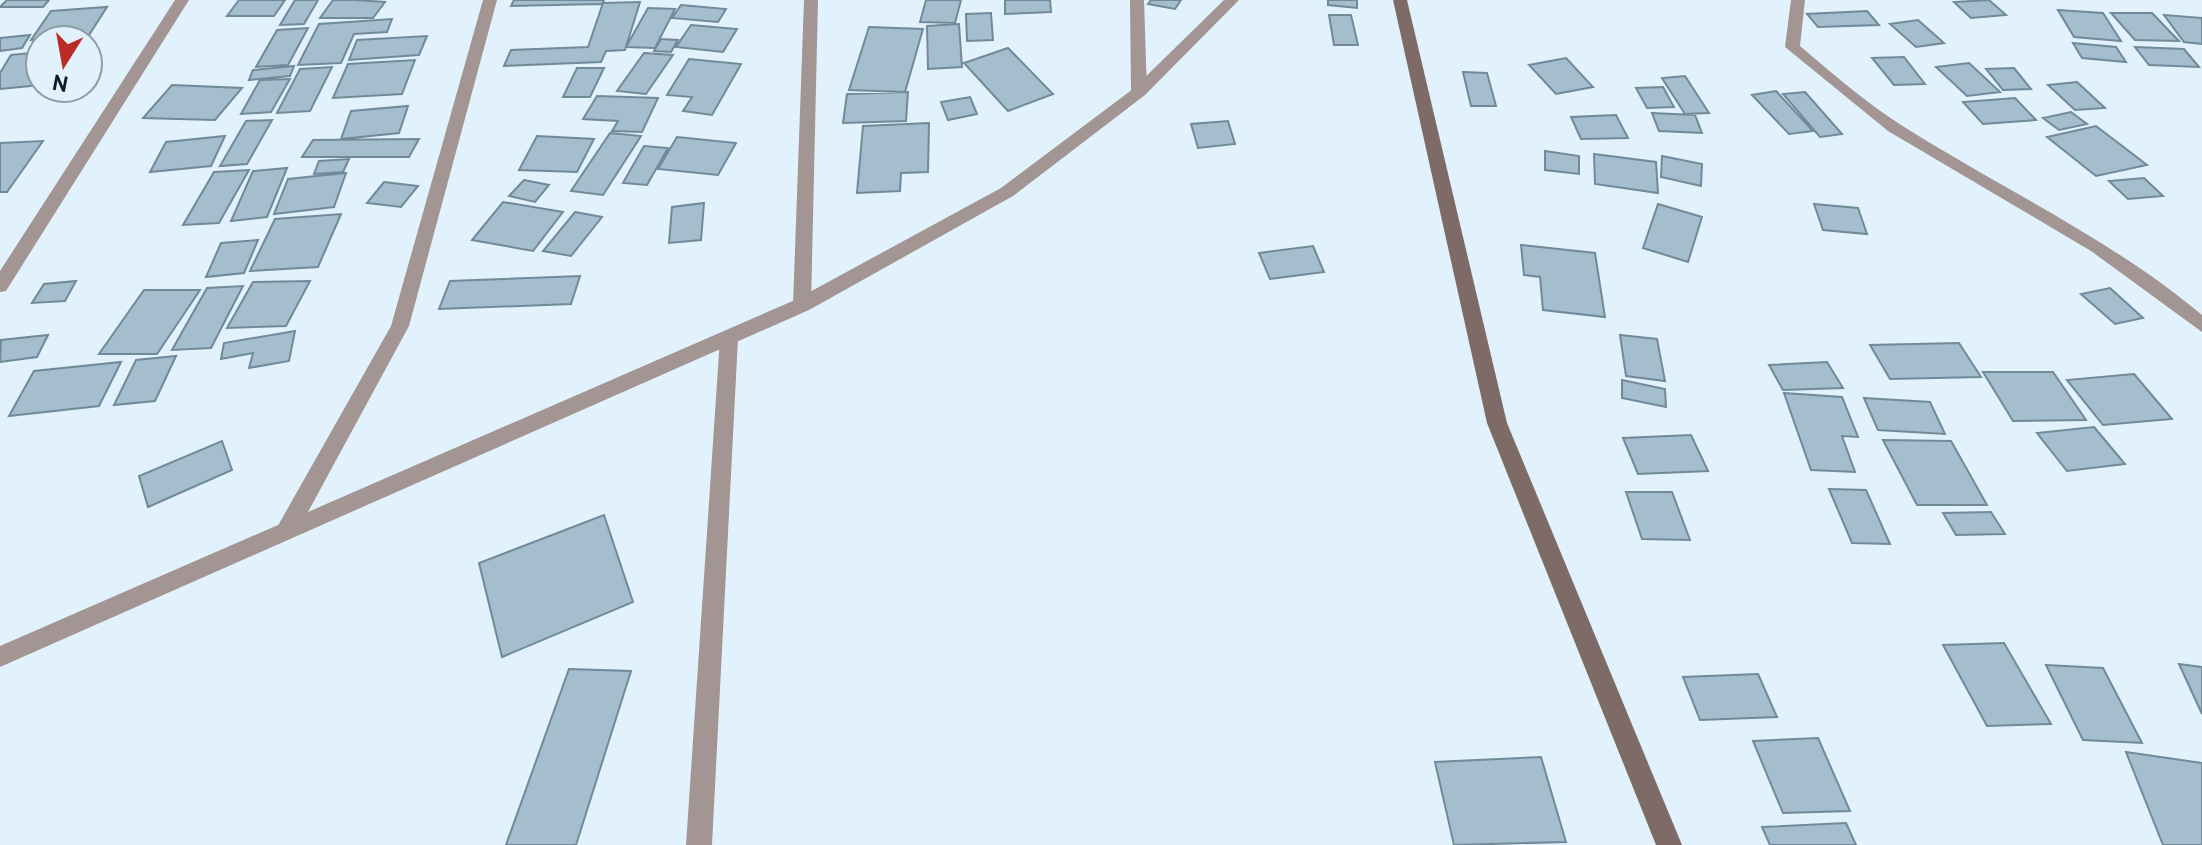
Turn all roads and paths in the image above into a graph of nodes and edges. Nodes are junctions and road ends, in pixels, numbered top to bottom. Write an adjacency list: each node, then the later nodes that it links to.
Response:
1 (182, 0): 9 (street)
2 (490, 0): 13 (street)
3 (811, 0): 10 (street)
4 (1137, 0): 8 (street)
5 (1232, 0): 8 (street)
6 (1400, 0): 16 (main road)
7 (1798, 0): 11 (street)
8 (1139, 92): 10 (street)
9 (0, 286)
10 (802, 305): 12 (street)
11 (2202, 325)
12 (729, 338): 13 (street); 15 (street)
13 (288, 528): 14 (street)
14 (0, 657)
15 (699, 845)
16 (1669, 845)

